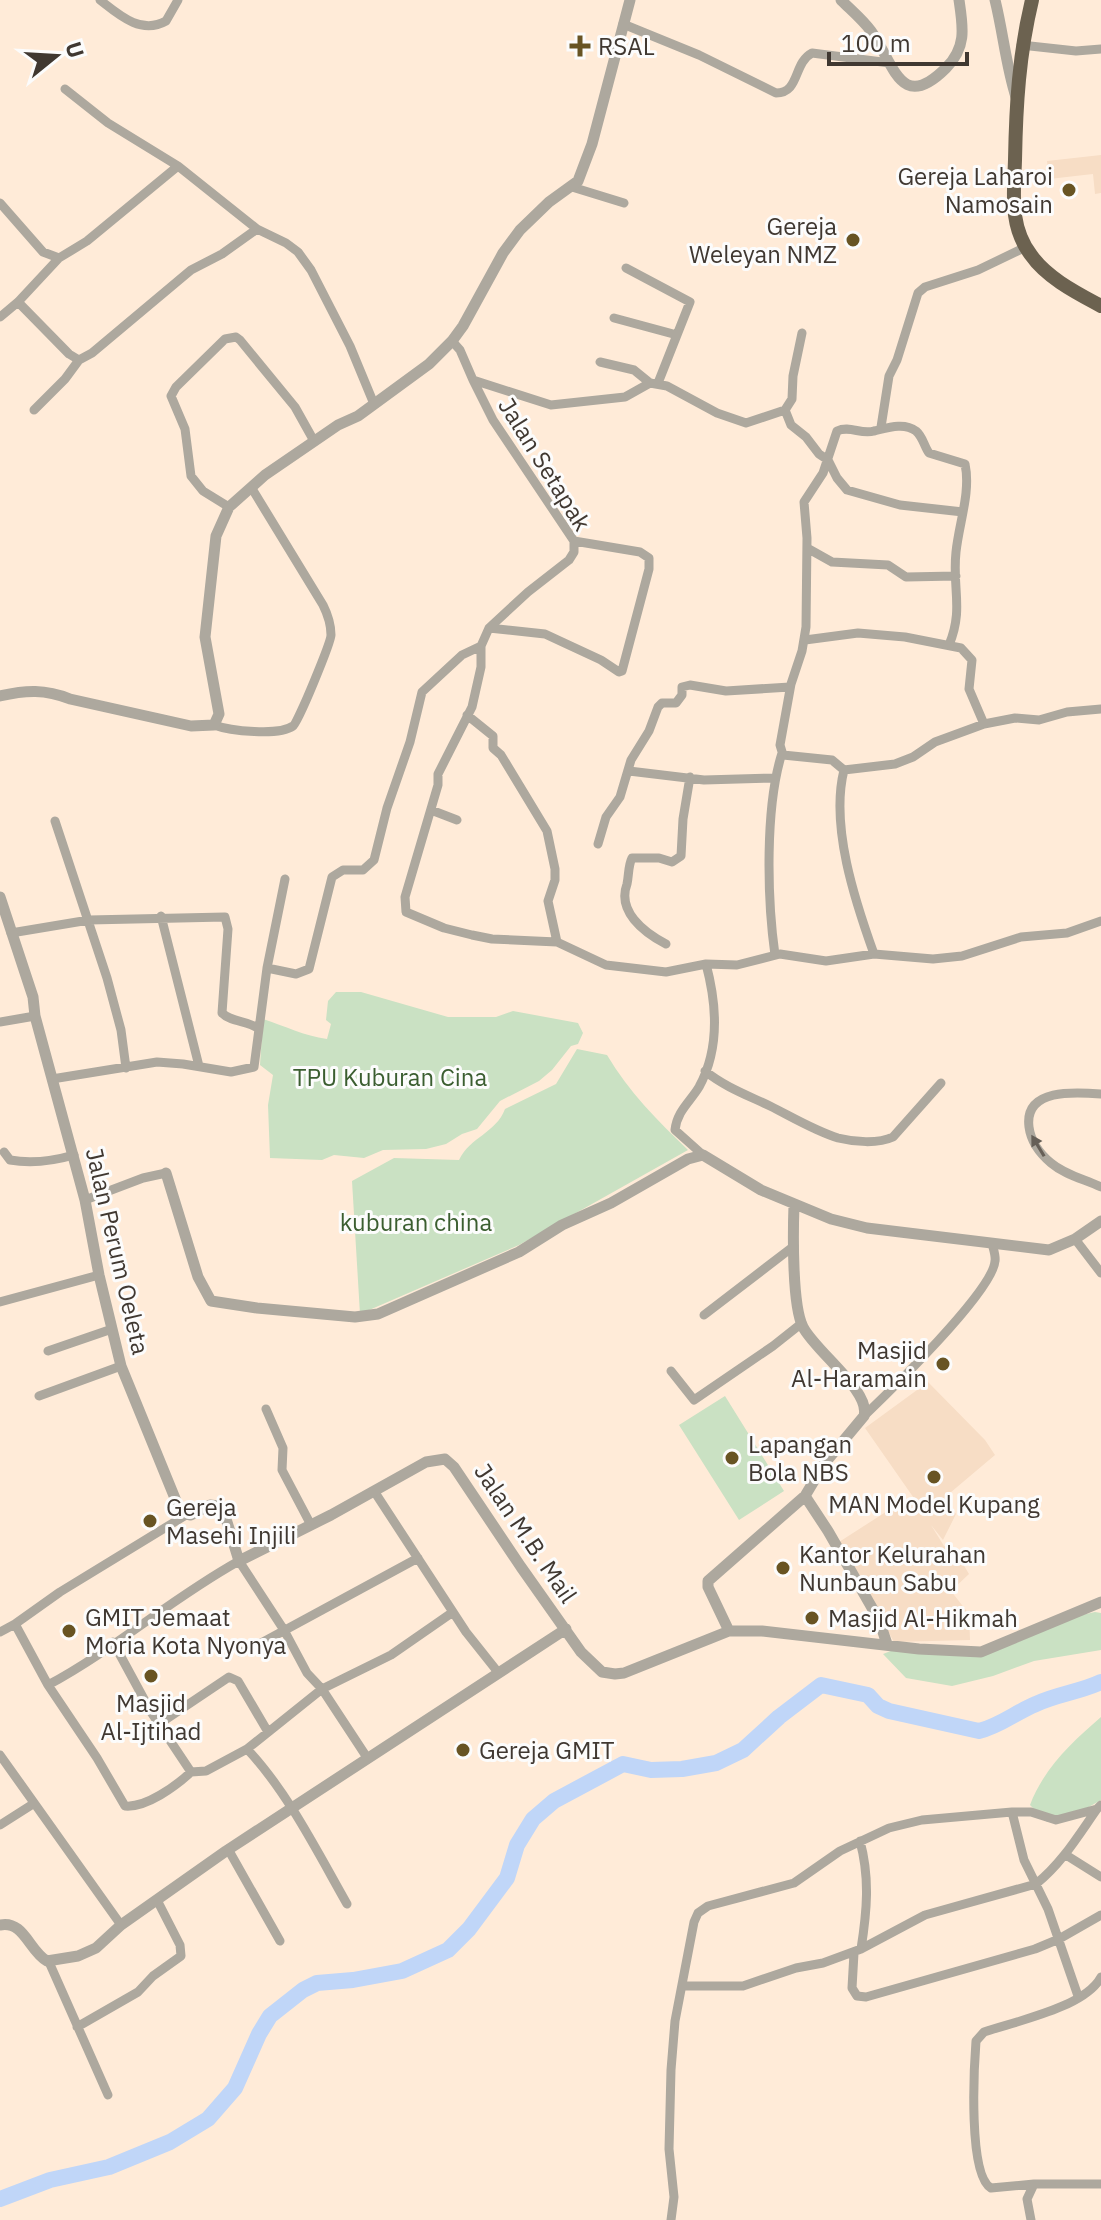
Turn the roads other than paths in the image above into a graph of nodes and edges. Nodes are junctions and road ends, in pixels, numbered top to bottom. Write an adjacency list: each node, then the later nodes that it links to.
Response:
1 (100, 0): 2 (street)
2 (178, 0)
3 (630, 0): 8 (street)
4 (841, 0): 11 (street)
5 (959, 0): 11 (street)
6 (995, 0): 13 (street)
7 (1032, 0): 9 (highway)
8 (623, 24): 11 (street); 15 (street)
9 (1021, 45): 10 (street); 13 (highway)
10 (1101, 49)
11 (890, 63)
12 (65, 89): 14 (street)
13 (1016, 98): 19 (highway)
14 (178, 166): 18 (street); 20 (street)
15 (572, 187): 17 (street); 28 (street)
16 (0, 203): 20 (street)
17 (624, 203)
18 (257, 229): 29 (street); 33 (street)
19 (1026, 247): 23 (highway); 36 (street)
20 (59, 258): 22 (street)
21 (626, 268): 27 (street)
22 (18, 302): 24 (street); 29 (street)
23 (1101, 306)
24 (0, 317)
25 (614, 318): 27 (street)
26 (802, 333): 35 (street)
27 (677, 335): 32 (street)
28 (452, 341): 31 (street, Jalan Setapak); 33 (street)
29 (79, 360): 34 (street)
30 (600, 362): 32 (street)
31 (473, 380): 32 (street, Jalan Setapak); 42 (street, Jalan Setapak)
32 (654, 383): 35 (street)
33 (374, 404): 37 (street)
34 (34, 410)
35 (785, 410): 38 (street)
36 (881, 427): 38 (street); 41 (street)
37 (314, 441): 39 (street); 40 (street)
38 (828, 460): 41 (street); 43 (street)
39 (251, 487): 40 (street); 54 (street)
40 (229, 507): 54 (street)
41 (963, 512): 44 (street)
42 (574, 541): 45 (street, Jalan Setapak); 45 (street)
43 (807, 548): 44 (street); 46 (street)
44 (956, 576): 47 (street)
45 (489, 628): 48 (street, Jalan Setapak)
46 (805, 640): 47 (street); 49 (street)
47 (949, 645): 53 (street)
48 (481, 646): 52 (street, Jalan Setapak); 75 (street)
49 (790, 687): 55 (street); 57 (street)
50 (0, 696): 54 (street)
51 (1101, 709): 53 (street)
52 (467, 715): 60 (street, Jalan Setapak); 70 (street)
53 (984, 724): 56 (street)
54 (214, 725)
55 (782, 753): 56 (street); 59 (street)
56 (844, 770): 72 (street)
57 (629, 771): 58 (street); 63 (street)
58 (690, 777): 59 (street); 71 (street)
59 (774, 778): 73 (street)
60 (431, 810): 61 (street); 70 (street, Jalan Setapak)
61 (457, 820)
62 (55, 821): 67 (street)
63 (598, 844)
64 (285, 879): 75 (street)
65 (0, 897): 69 (street, Jalan Perum Oeleta)
66 (161, 916): 67 (street); 78 (street); 79 (street)
67 (89, 920): 69 (street); 80 (street)
68 (1101, 921): 72 (street, Jalan Setapak)
69 (11, 933): 76 (street, Jalan Perum Oeleta)
70 (557, 942): 74 (street, Jalan Setapak)
71 (666, 944)
72 (874, 954): 73 (street, Jalan Setapak)
73 (775, 955): 74 (street, Jalan Setapak)
74 (706, 964): 81 (street)
75 (267, 968): 78 (street)
76 (35, 1016): 77 (street); 82 (street, Jalan Perum Oeleta)
77 (0, 1022)
78 (259, 1029): 79 (street)
79 (199, 1066): 80 (street)
80 (126, 1068): 82 (street)
81 (705, 1071): 83 (street); 87 (street)
82 (52, 1079): 86 (street, Jalan Perum Oeleta)
83 (941, 1083)
84 (1101, 1094): 89 (street, one-way to 84)
85 (4, 1152): 86 (street)
86 (74, 1155): 90 (street, Jalan Perum Oeleta)
87 (703, 1155): 88 (street); 91 (street)
88 (166, 1173): 90 (street)
89 (1101, 1187)
90 (85, 1200): 97 (street, Jalan Perum Oeleta)
91 (794, 1205): 94 (street); 95 (street)
92 (1101, 1221): 93 (street)
93 (1075, 1239): 94 (street); 96 (street)
94 (992, 1243): 107 (street)
95 (794, 1246): 99 (street); 100 (street)
96 (1101, 1273)
97 (99, 1275): 98 (street); 101 (street, Jalan Perum Oeleta)
98 (0, 1302)
99 (704, 1315)
100 (802, 1323): 104 (street); 107 (street)
101 (112, 1329): 102 (street); 103 (street, Jalan Perum Oeleta)
102 (48, 1351)
103 (121, 1366): 105 (street); 110 (street, Jalan Perum Oeleta)
104 (671, 1371)
105 (39, 1396)
106 (266, 1409): 111 (street)
107 (864, 1416): 109 (street)
108 (374, 1491): 111 (street, Jalan M.B. Mail); 112 (street); 117 (street, Jalan M.B. Mail)
109 (805, 1496): 119 (street); 122 (street)
110 (186, 1515): 113 (street); 116 (street)
111 (311, 1525): 113 (street, Jalan M.B. Mail)
112 (418, 1558): 115 (street); 118 (street)
113 (239, 1561): 118 (street); 121 (street, Jalan M.B. Mail)
114 (1101, 1602): 122 (street)
115 (453, 1612): 124 (street); 126 (street)
116 (15, 1624): 120 (street); 125 (street)
117 (566, 1629): 119 (street); 124 (street, Jalan M.B. Mail)
118 (284, 1630): 123 (street); 126 (street)
119 (729, 1631): 122 (street)
120 (0, 1632)
121 (113, 1642): 125 (street, Jalan M.B. Mail); 127 (street)
122 (887, 1644)
123 (240, 1652)
124 (497, 1671): 131 (street, Jalan M.B. Mail)
125 (48, 1685): 132 (street)
126 (322, 1689): 128 (street); 131 (street)
127 (159, 1724): 128 (street); 132 (street)
128 (268, 1732): 129 (street)
129 (247, 1749): 132 (street); 135 (street)
130 (0, 1755): 133 (street)
131 (368, 1759): 135 (street, Jalan M.B. Mail)
132 (191, 1772)
133 (33, 1804): 137 (street); 147 (street)
134 (1099, 1807): 136 (street); 140 (street)
135 (290, 1808): 139 (street, Jalan M.B. Mail); 144 (street)
136 (1012, 1812): 138 (street); 142 (street)
137 (0, 1825)
138 (860, 1841): 150 (street); 153 (street)
139 (228, 1849): 143 (street, Jalan M.B. Mail); 149 (street)
140 (1066, 1855): 141 (street); 142 (street)
141 (1101, 1877)
142 (1036, 1884): 148 (street); 150 (street)
143 (157, 1900): 147 (street, Jalan M.B. Mail); 155 (street)
144 (347, 1904)
145 (1101, 1915): 148 (street)
146 (0, 1925): 151 (street)
147 (121, 1925): 151 (street, Jalan M.B. Mail)
148 (1059, 1939): 150 (street); 154 (street)
149 (280, 1941)
150 (857, 1951): 153 (street)
151 (45, 1960): 155 (street)
152 (1101, 1977): 154 (street)
153 (683, 1986): 159 (street)
154 (1078, 1996): 157 (street)
155 (77, 2027): 156 (street)
156 (108, 2095)
157 (1034, 2184): 158 (street); 160 (street)
158 (1101, 2184)
159 (671, 2220)
160 (1031, 2220)

